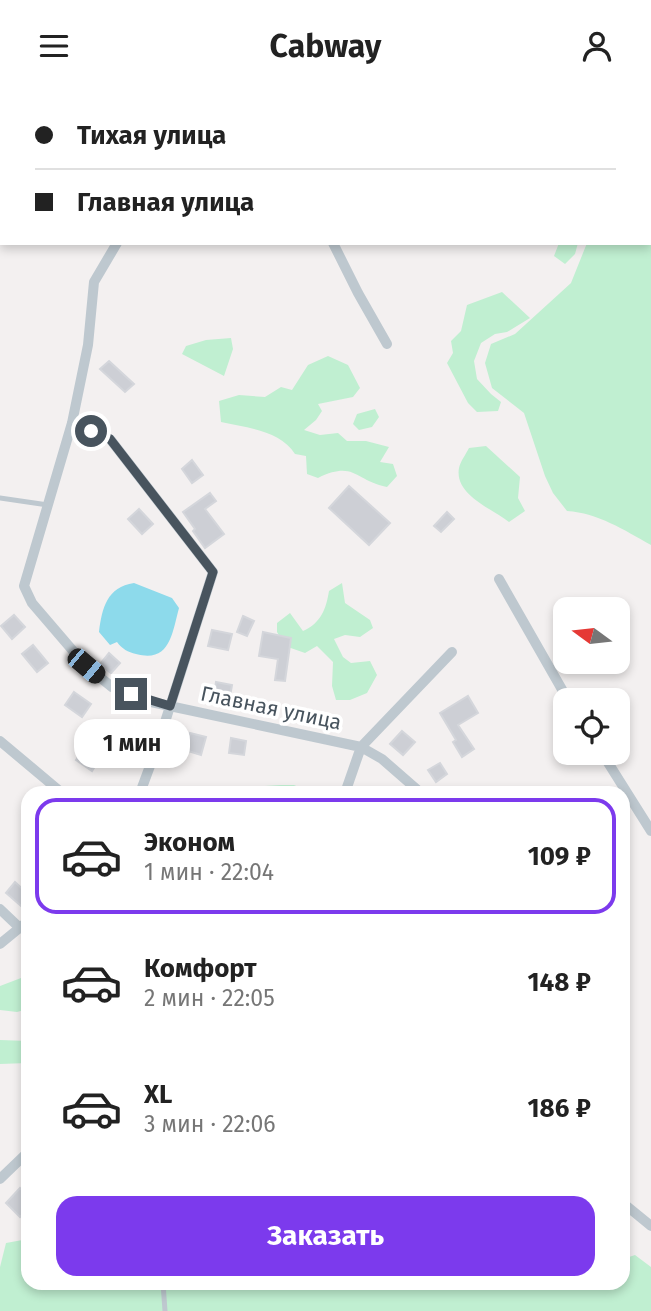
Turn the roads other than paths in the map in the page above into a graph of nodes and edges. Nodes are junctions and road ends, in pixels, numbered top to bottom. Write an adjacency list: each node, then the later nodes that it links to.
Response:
1 (116, 245): 4 (street, Главная улица)
2 (334, 245): 3 (street)
3 (387, 344)
4 (72, 423): 6 (street, Главная улица); 10 (street)
5 (0, 498): 6 (lane)
6 (48, 505): 10 (street, Главная улица)
7 (499, 579): 9 (street)
8 (452, 652): 12 (street)
9 (561, 688)
10 (170, 706): 12 (street, Главная улица); 15 (street)
11 (0, 741): 14 (street)
12 (361, 747): 16 (street); 17 (street, Главная улица)
13 (610, 765): 18 (street)
14 (54, 786)
15 (142, 786)
16 (347, 786)
17 (413, 786)
18 (623, 786)
19 (630, 798): 20 (street)
20 (651, 831)
21 (0, 909): 22 (street)
22 (21, 922)
23 (21, 926): 24 (street)
24 (0, 944)
25 (21, 1159): 26 (street)
26 (0, 1179)
27 (630, 1209): 28 (street)
28 (651, 1226)
29 (164, 1290): 30 (lane)
30 (165, 1311)

